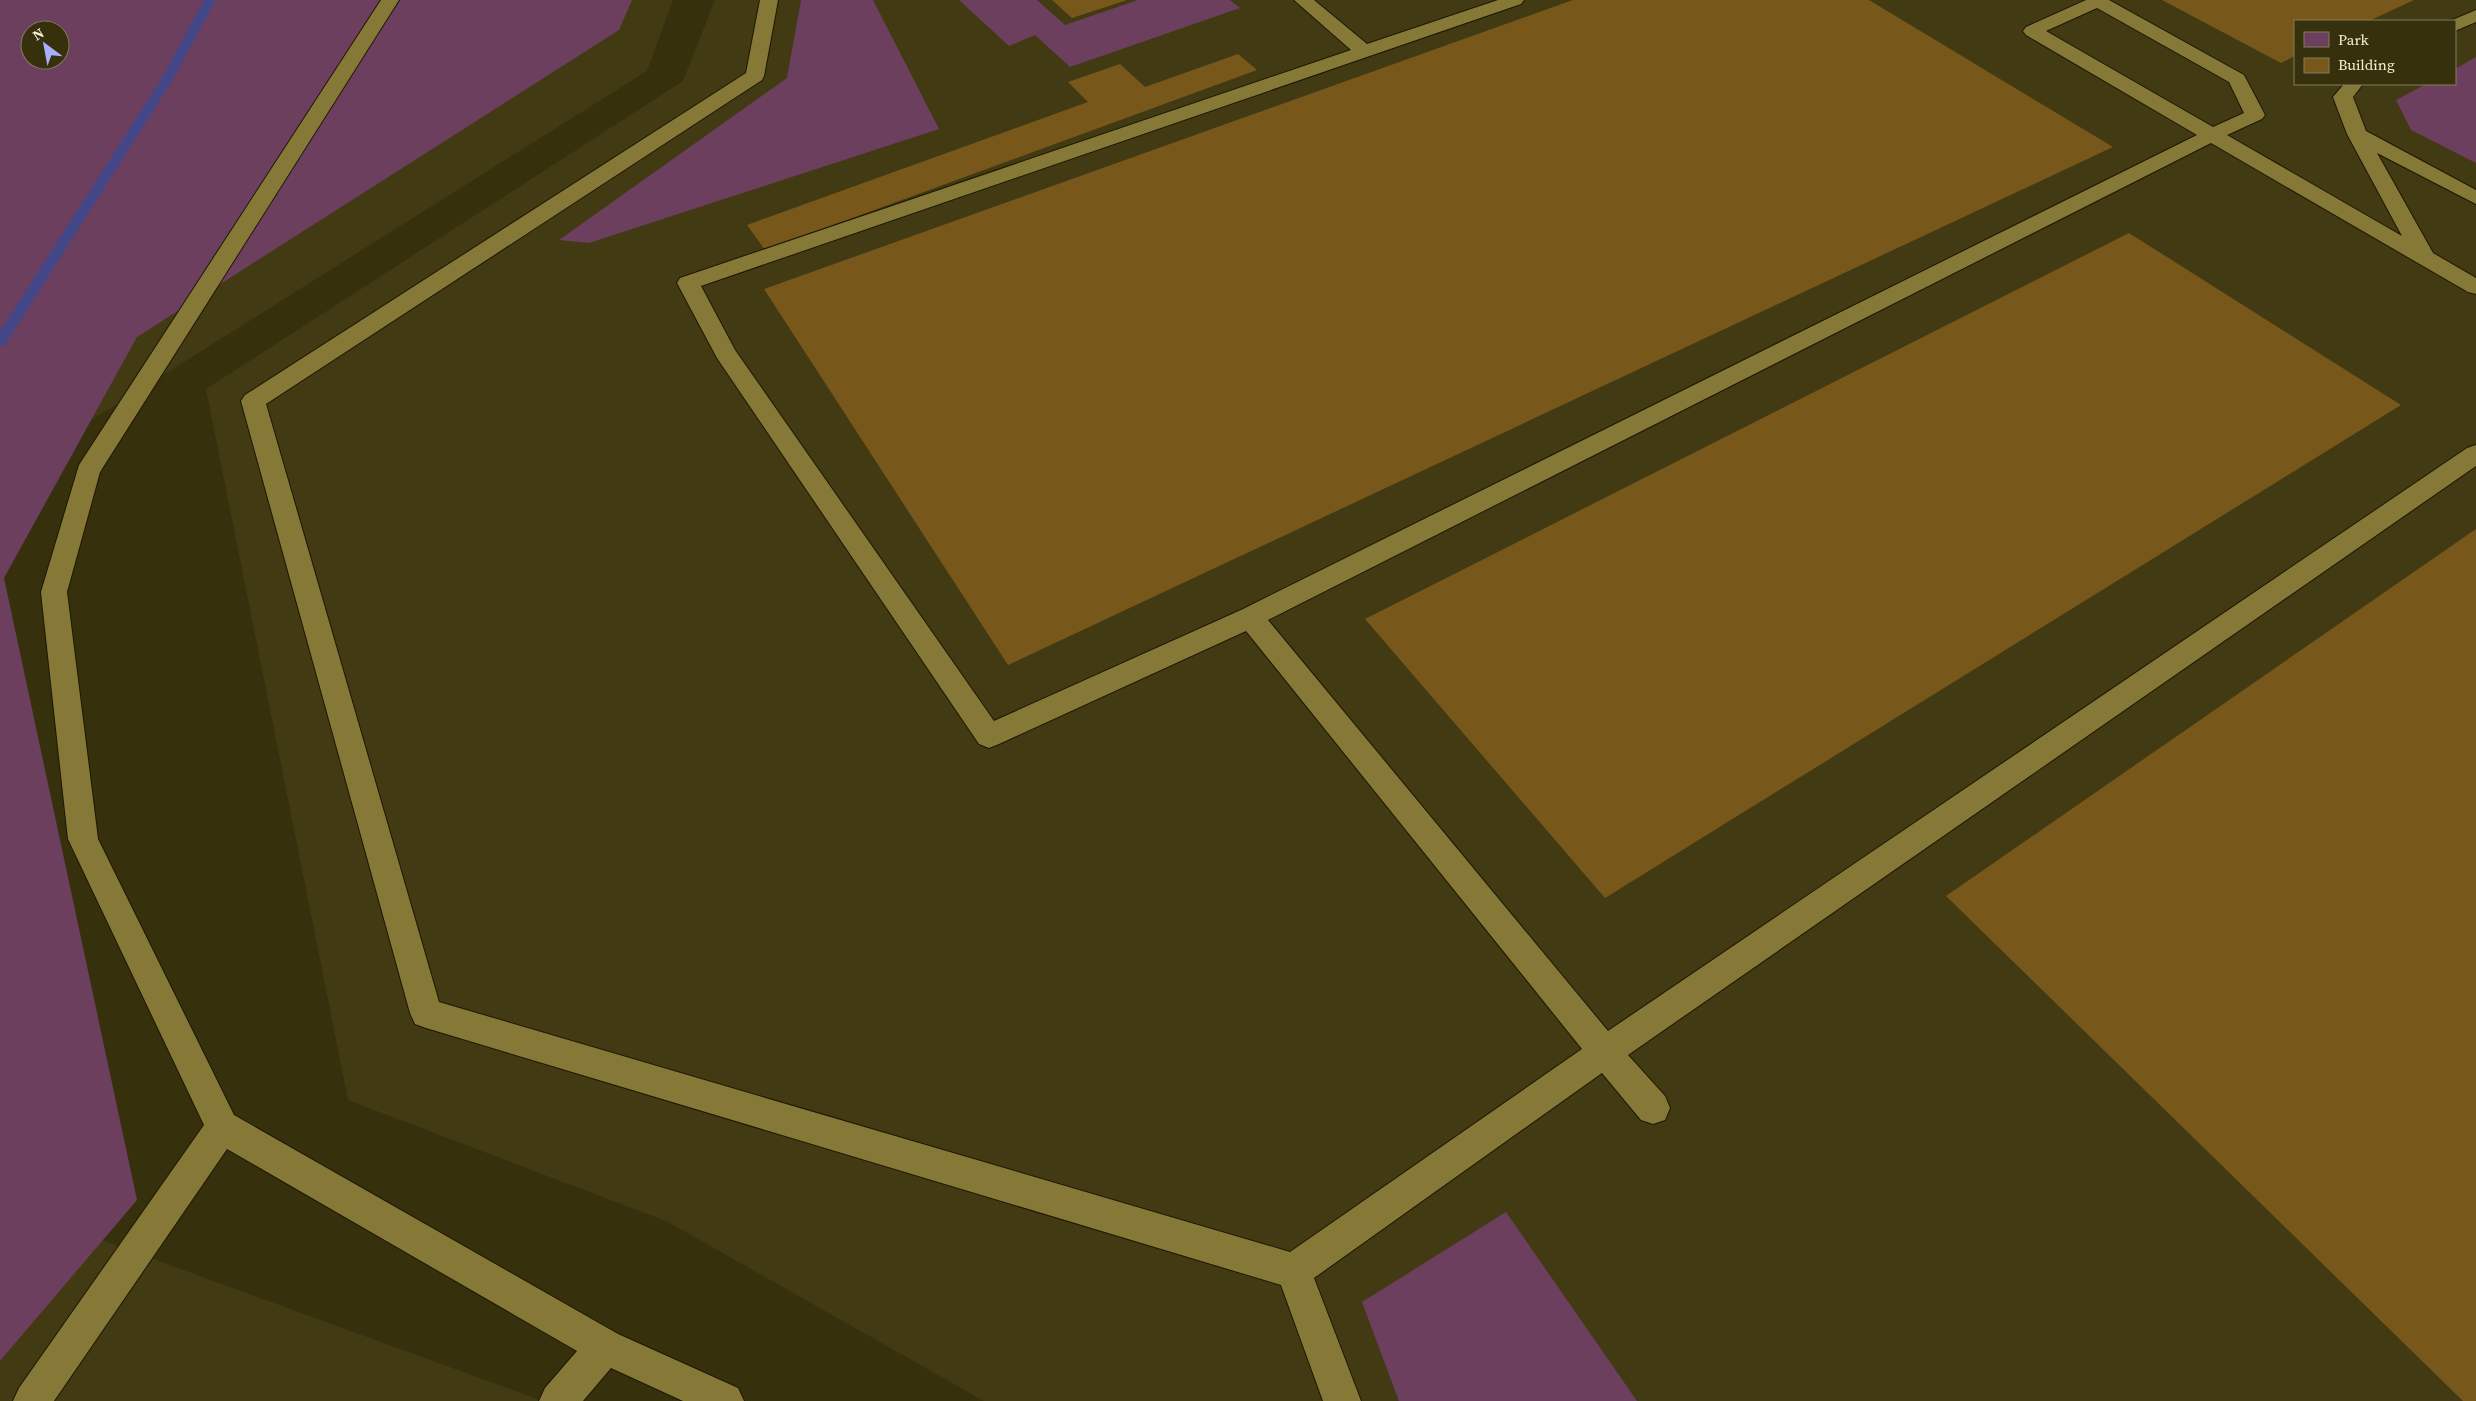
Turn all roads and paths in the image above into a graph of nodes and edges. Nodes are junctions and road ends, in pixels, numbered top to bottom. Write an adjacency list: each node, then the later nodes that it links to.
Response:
1 (390, 0): 18 (lane)
2 (769, 0): 19 (lane)
3 (1303, 0): 7 (lane)
4 (1515, 0): 7 (lane)
5 (2476, 15): 6 (lane)
6 (2456, 25)
7 (1364, 52): 15 (lane)
8 (2353, 85): 9 (lane)
9 (2357, 134): 11 (lane); 12 (lane)
10 (2212, 136): 10 (lane); 12 (lane); 15 (lane)
11 (2476, 198)
12 (2425, 258): 13 (lane)
13 (2476, 287)
14 (2476, 454): 16 (lane)
15 (1250, 617): 16 (lane)
16 (1605, 1052): 17 (lane); 19 (lane)
17 (1653, 1108)
18 (222, 1127): 20 (lane); 21 (lane)
19 (1294, 1271): 24 (lane)
20 (606, 1346): 22 (lane); 23 (lane)
21 (32, 1401)
22 (558, 1401)
23 (725, 1401)
24 (1342, 1401)

